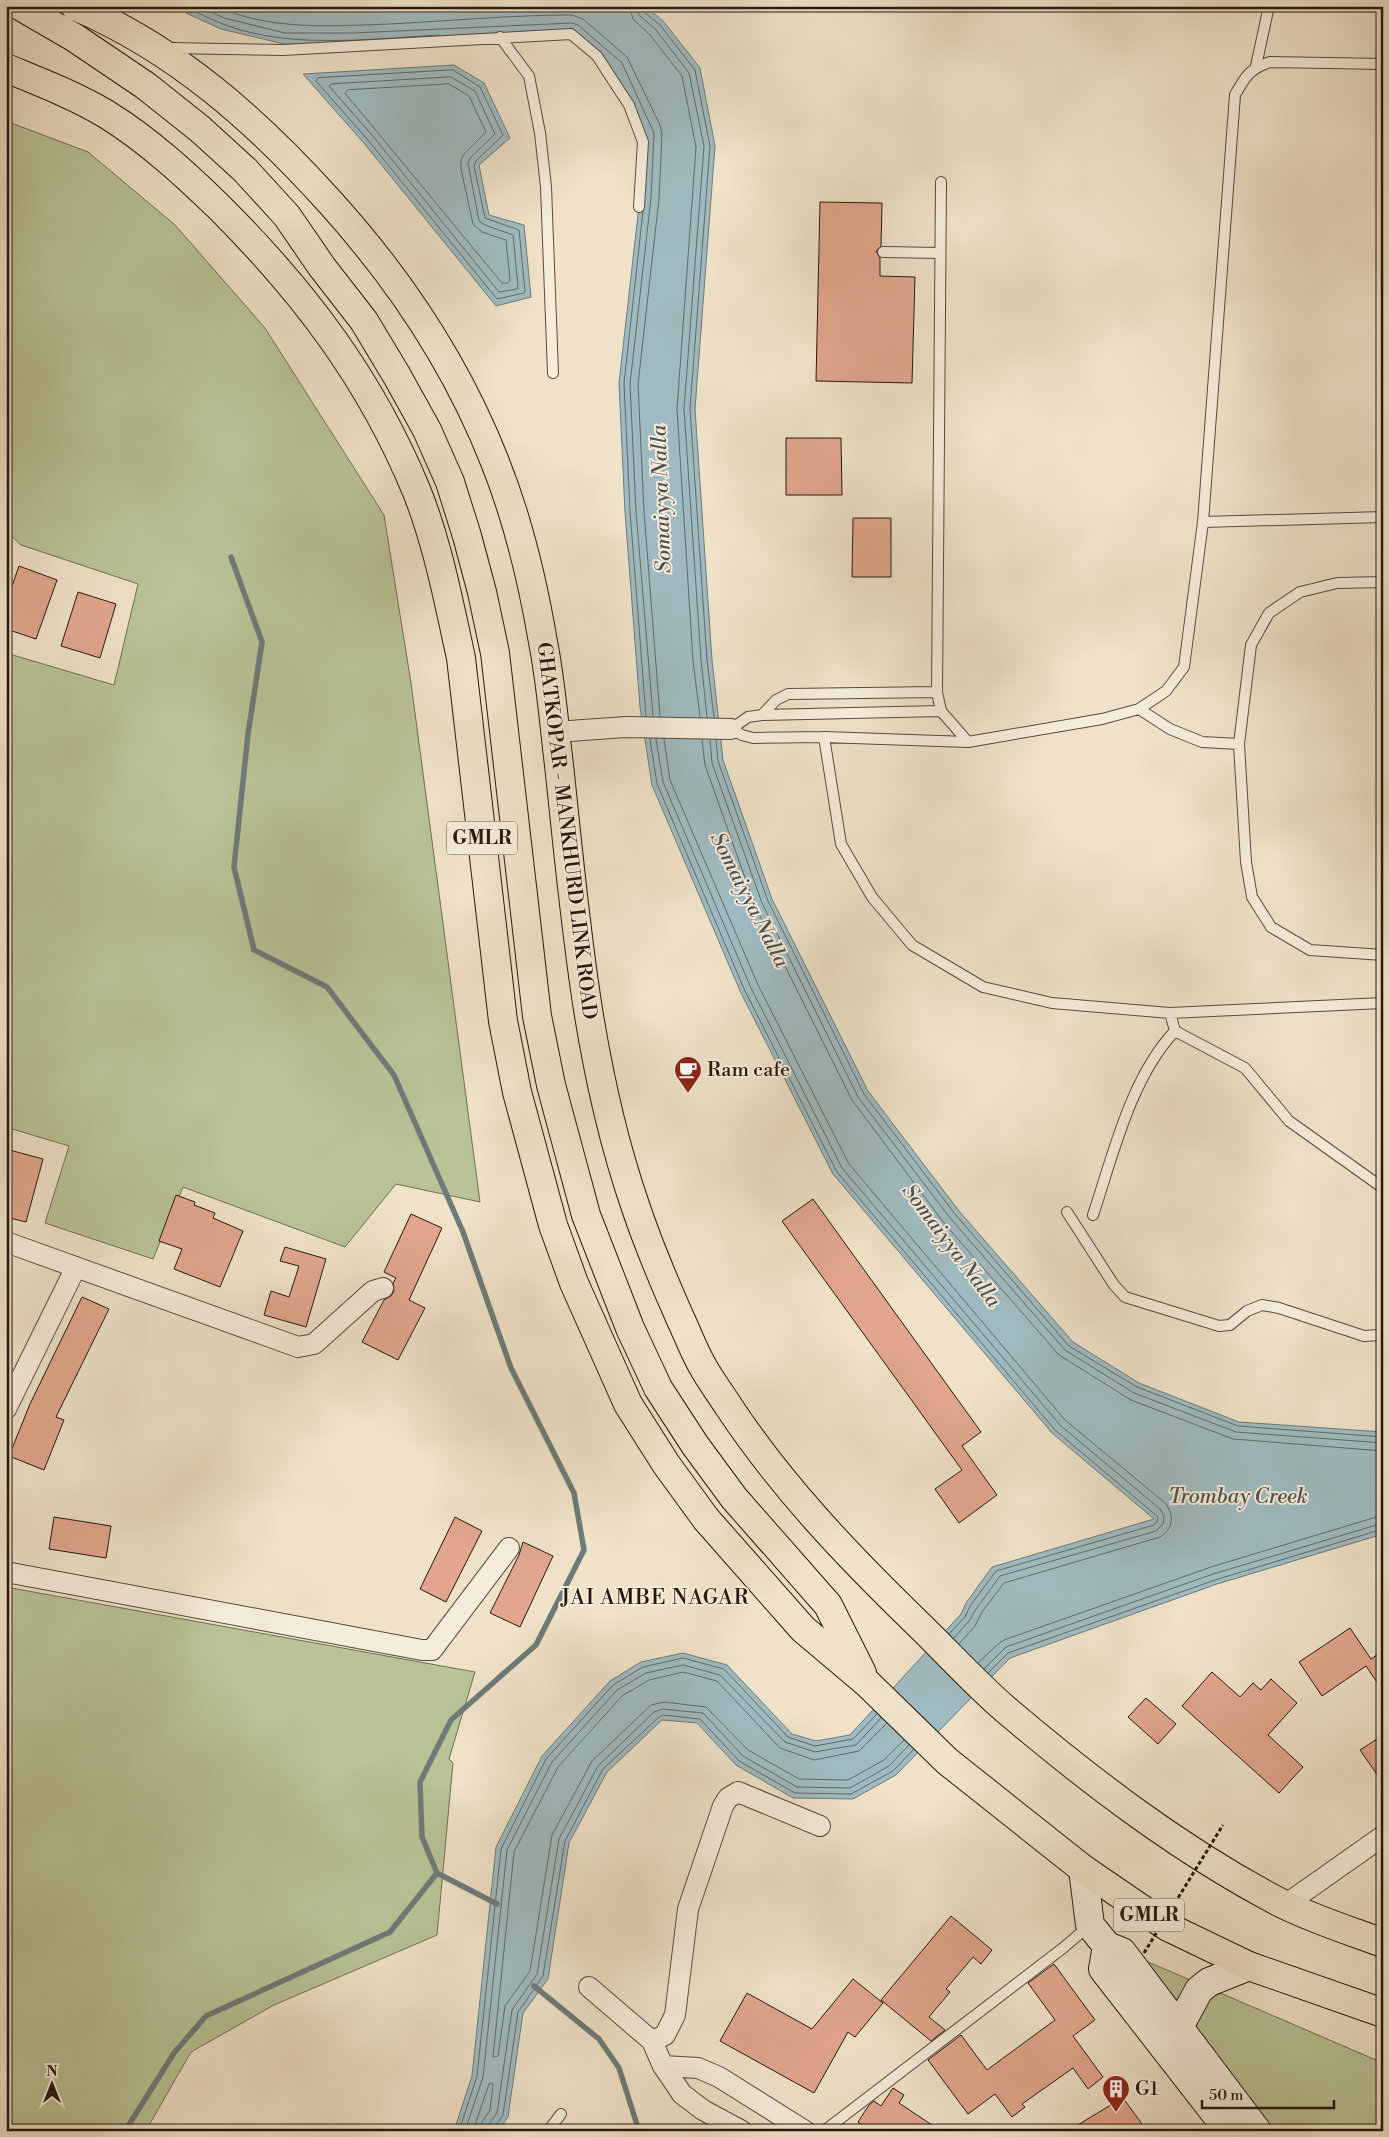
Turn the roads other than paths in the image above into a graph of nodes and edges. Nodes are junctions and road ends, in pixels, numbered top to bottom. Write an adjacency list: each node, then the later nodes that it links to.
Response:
1 (20, 6): 40 (highway)
2 (75, 6): 5 (highway, GHATKOPAR - MANKHURD LINK ROAD)
3 (1269, 6): 7 (lane)
4 (500, 37): 5 (lane); 10 (lane); 13 (lane)
5 (156, 48): 22 (highway, GHATKOPAR - MANKHURD LINK ROAD)
6 (1383, 64): 7 (lane)
7 (1256, 66): 15 (lane)
8 (6, 68): 40 (highway, GMLR)
9 (941, 182): 12 (lane)
10 (639, 207)
11 (884, 252): 12 (lane)
12 (940, 253): 17 (lane)
13 (553, 373)
14 (1383, 517): 15 (lane)
15 (1203, 522): 18 (lane)
16 (1383, 582): 25 (lane)
17 (937, 692): 19 (lane); 20 (lane)
18 (1139, 709): 24 (lane); 25 (lane)
19 (942, 711): 20 (lane); 24 (lane)
20 (762, 715): 21 (lane)
21 (727, 728): 22 (street); 23 (lane)
22 (555, 732): 44 (highway, GHATKOPAR - MANKHURD LINK ROAD)
23 (824, 737): 24 (lane); 28 (lane)
24 (968, 742)
25 (1239, 744): 26 (lane)
26 (1383, 955)
27 (1383, 1003): 28 (lane)
28 (1170, 1013): 29 (lane)
29 (1174, 1031): 30 (lane); 32 (lane)
30 (1383, 1188)
31 (1067, 1212): 36 (lane)
32 (1093, 1215)
33 (6, 1242): 34 (street)
34 (76, 1267): 35 (street); 37 (street)
35 (383, 1288)
36 (1383, 1332)
37 (6, 1409)
38 (509, 1548): 39 (street)
39 (6, 1572)
40 (868, 1683): 43 (highway, GMLR)
41 (820, 1826): 52 (street)
42 (1383, 1836): 44 (street)
43 (1083, 1869): 45 (main road); 48 (highway, GMLR)
44 (1286, 1905): 46 (highway, GHATKOPAR - MANKHURD LINK ROAD)
45 (1090, 1925): 47 (main road); 58 (lane)
46 (1383, 1943)
47 (1107, 1946): 51 (main road); 59 (main road)
48 (1249, 1966): 50 (highway, GMLR); 51 (main road)
49 (589, 1987): 52 (street)
50 (1383, 2014)
51 (1178, 2029): 60 (main road)
52 (652, 2040): 53 (street)
53 (663, 2066): 56 (street); 57 (street)
54 (561, 2114): 55 (lane)
55 (548, 2131)
56 (742, 2131)
57 (805, 2131)
58 (824, 2131)
59 (1229, 2131)
60 (1257, 2131)

